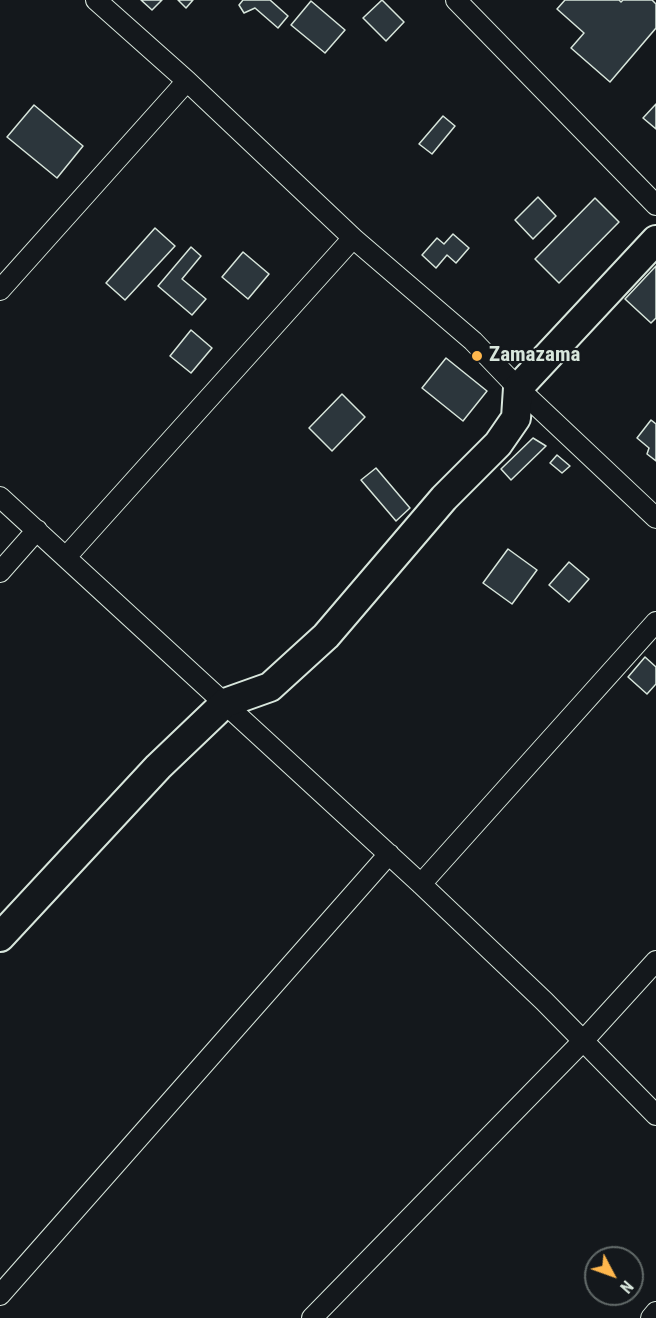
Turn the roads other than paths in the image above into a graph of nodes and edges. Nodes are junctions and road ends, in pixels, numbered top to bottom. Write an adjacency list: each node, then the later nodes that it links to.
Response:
1 (96, 0): 3 (street)
2 (456, 0): 4 (street)
3 (187, 81): 5 (street); 7 (street)
4 (656, 205)
5 (353, 238): 8 (street); 12 (street)
6 (656, 240): 8 (street)
7 (0, 290)
8 (518, 388): 10 (street); 15 (street)
9 (0, 497): 11 (street)
10 (656, 518)
11 (37, 530): 12 (street); 13 (street)
12 (66, 557): 15 (street)
13 (0, 572)
14 (656, 622): 17 (street)
15 (225, 703): 16 (street); 18 (street)
16 (389, 854): 17 (street); 22 (street)
17 (421, 884): 20 (street)
18 (0, 937)
19 (656, 961): 20 (street)
20 (583, 1041): 21 (street); 24 (street)
21 (656, 1115)
22 (0, 1295)
23 (656, 1312): 25 (street)
24 (312, 1318)
25 (651, 1318)

